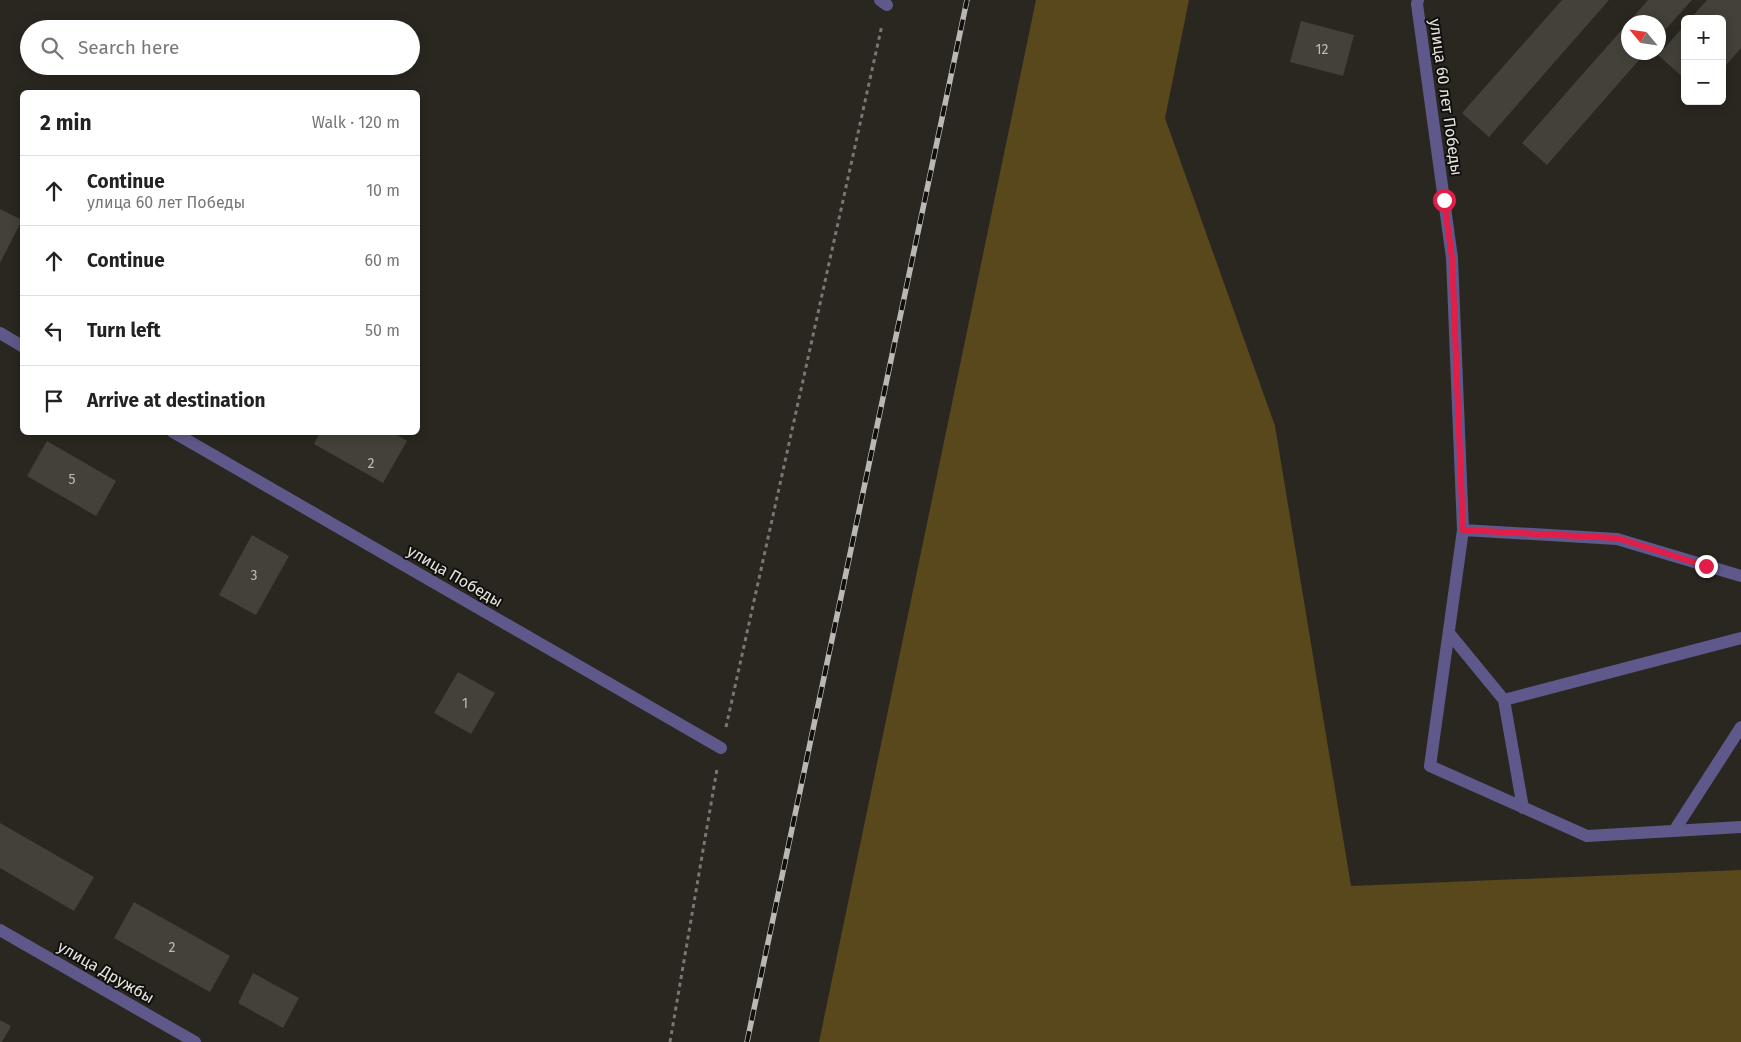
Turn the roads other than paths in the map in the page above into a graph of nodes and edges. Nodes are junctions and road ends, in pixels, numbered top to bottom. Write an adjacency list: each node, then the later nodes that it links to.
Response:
1 (1418, 0): 5 (street, улица 60 лет Победы)
2 (0, 333): 3 (street)
3 (20, 345)
4 (178, 435): 11 (street, улица Победы)
5 (1463, 530): 6 (street); 7 (street, улица 60 лет Победы)
6 (1741, 576)
7 (1449, 633): 9 (street); 12 (street, улица 60 лет Победы)
8 (1741, 638): 9 (street)
9 (1504, 700): 12 (street)
10 (1741, 727): 14 (street)
11 (721, 748)
12 (1523, 808): 14 (street)
13 (1741, 827): 14 (street)
14 (1674, 831)
15 (0, 930): 16 (street, улица Дружбы)
16 (195, 1042)

